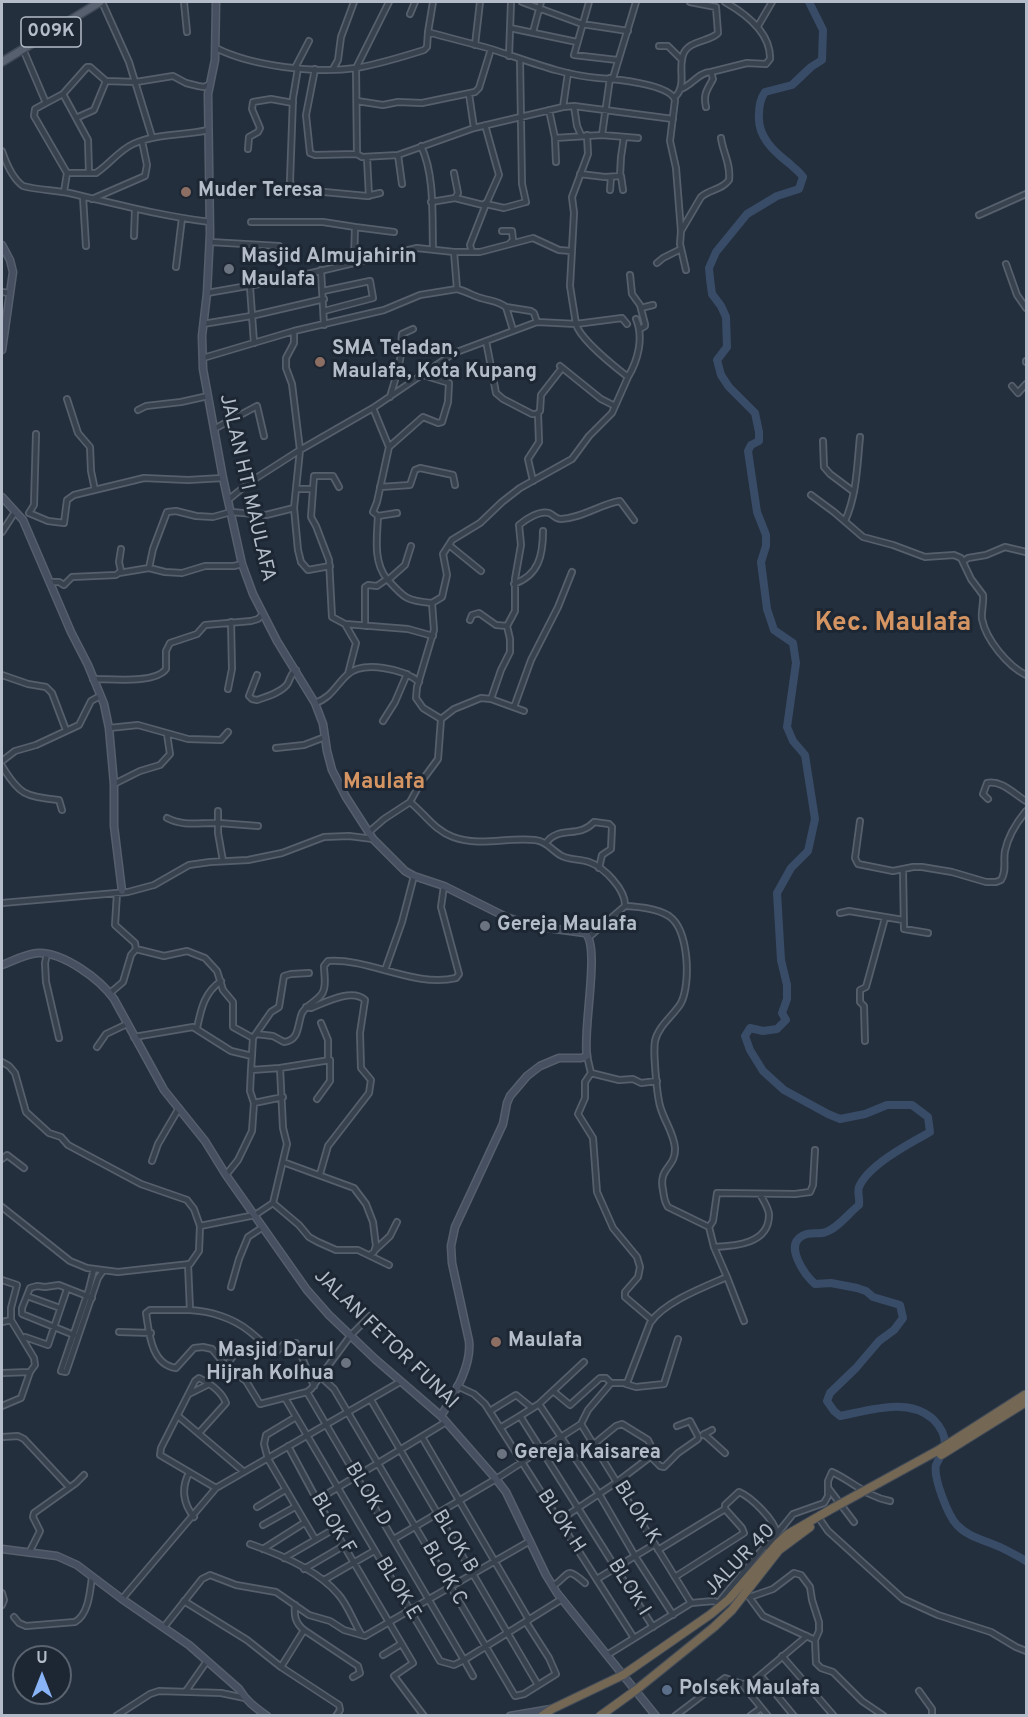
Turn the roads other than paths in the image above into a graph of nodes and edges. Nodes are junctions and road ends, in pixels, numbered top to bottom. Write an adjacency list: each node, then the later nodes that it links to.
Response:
1 (101, 2): 31 (main road, 009K); 46 (street)
2 (184, 2): 23 (street)
3 (216, 2): 30 (street, JALAN HTI MAULAFA)
4 (354, 2): 41 (street)
5 (390, 2): 39 (street)
6 (415, 2): 18 (street)
7 (433, 2): 24 (street)
8 (480, 2): 28 (street)
9 (511, 2): 21 (street)
10 (522, 2): 16 (street)
11 (589, 2): 19 (street)
12 (636, 2): 22 (street)
13 (690, 2): 17 (street)
14 (725, 2): 20 (street)
15 (772, 2): 20 (street)
16 (540, 4): 19 (street); 25 (street)
17 (715, 4): 36 (street)
18 (410, 14)
19 (582, 24): 22 (street); 27 (street)
20 (758, 26): 42 (street)
21 (510, 28): 25 (street); 33 (street)
22 (628, 31): 35 (street)
23 (187, 32)
24 (428, 32): 28 (street); 39 (street)
25 (533, 32): 27 (street)
26 (309, 41): 38 (street)
27 (577, 42): 35 (street)
28 (475, 45): 32 (street)
29 (659, 46): 36 (street)
30 (216, 48): 38 (street); 47 (street, JALAN HTI MAULAFA)
31 (24, 49): 37 (main road, 009K); 53 (street)
32 (491, 49): 33 (street); 50 (street)
33 (509, 56): 34 (street)
34 (520, 60): 43 (street); 60 (street)
35 (617, 60): 44 (street)
36 (682, 60): 48 (street)
37 (2, 63)
38 (296, 68): 40 (street); 54 (street)
39 (356, 68): 41 (street); 52 (street)
40 (315, 69): 41 (street); 77 (street)
41 (333, 69)
42 (711, 72): 48 (street); 57 (street)
43 (568, 73): 44 (street); 56 (street)
44 (612, 78): 51 (street); 59 (street)
45 (106, 81): 46 (street); 49 (street); 61 (street)
46 (136, 82): 47 (street); 68 (street)
47 (210, 84): 65 (street, JALAN HTI MAULAFA)
48 (681, 89): 51 (street)
49 (63, 94): 53 (street); 61 (street)
50 (469, 94): 52 (street); 64 (street)
51 (675, 97): 62 (street)
52 (357, 100): 77 (street)
53 (46, 103): 81 (street)
54 (293, 103): 75 (street); 93 (street)
55 (574, 106): 56 (street); 59 (street); 66 (street)
56 (563, 107): 58 (street)
57 (706, 107)
58 (549, 110): 60 (street); 70 (street)
59 (605, 110): 62 (street); 67 (street)
60 (521, 117): 63 (street); 98 (street)
61 (76, 118): 82 (street)
62 (673, 119): 106 (street)
63 (485, 125): 64 (street); 98 (street)
64 (474, 128): 74 (street)
65 (208, 130): 68 (street); 102 (street, JALAN HTI MAULAFA)
66 (584, 135): 67 (street); 70 (street); 84 (street)
67 (602, 135): 69 (street)
68 (152, 137): 73 (street)
69 (624, 137): 71 (street); 85 (street)
70 (555, 138): 80 (street)
71 (638, 138)
72 (721, 138): 106 (street)
73 (142, 141): 82 (street); 96 (street)
74 (421, 146): 78 (street); 97 (street)
75 (248, 148)
76 (2, 151): 90 (street)
77 (357, 154): 79 (street)
78 (398, 155): 79 (street); 87 (street)
79 (367, 158): 93 (street)
80 (556, 162)
81 (66, 173): 82 (street); 90 (street)
82 (89, 173)
83 (454, 173): 95 (street)
84 (580, 174): 86 (street); 116 (street)
85 (621, 176): 86 (street); 89 (street)
86 (611, 177): 88 (street)
87 (402, 184)
88 (610, 190)
89 (623, 190)
90 (64, 192): 94 (street)
91 (380, 193): 93 (street)
92 (1026, 195): 100 (street)
93 (369, 196)
94 (83, 197): 96 (street); 112 (street)
95 (455, 198): 97 (street); 98 (street)
96 (92, 199): 99 (street)
97 (431, 202): 114 (street)
98 (486, 204): 118 (street)
99 (135, 210): 101 (street); 108 (street)
100 (979, 215)
101 (182, 218): 102 (street); 122 (street)
102 (210, 222): 109 (street, JALAN HTI MAULAFA)
103 (251, 222): 104 (street)
104 (355, 227): 107 (street); 119 (street)
105 (502, 231): 110 (street)
106 (681, 231): 115 (street)
107 (394, 232)
108 (134, 236)
109 (210, 242): 113 (street); 130 (street, JALAN HTI MAULAFA)
110 (509, 244): 116 (street); 118 (street)
111 (2, 245): 129 (street)
112 (86, 246)
113 (279, 246)
114 (433, 249): 117 (street); 119 (street)
115 (681, 249): 120 (street); 124 (street)
116 (571, 251): 141 (street)
117 (454, 252): 118 (street); 127 (street)
118 (472, 252)
119 (354, 262): 123 (street)
120 (657, 263)
121 (1006, 264): 135 (street)
122 (176, 267)
123 (321, 270): 126 (street); 128 (street)
124 (686, 270)
125 (630, 275): 134 (street)
126 (250, 286): 130 (street); 137 (street)
127 (457, 289): 133 (street); 143 (street)
128 (322, 291): 131 (street); 136 (street)
129 (5, 292): 150 (street)
130 (207, 292): 140 (street, JALAN HTI MAULAFA)
131 (324, 299): 136 (street); 137 (street)
132 (653, 305): 134 (street)
133 (506, 307): 139 (street); 146 (street)
134 (641, 308): 145 (street)
135 (1026, 308)
136 (324, 311): 143 (street)
137 (251, 316): 140 (street); 149 (street)
138 (636, 320): 145 (street)
139 (537, 322): 141 (street); 146 (street)
140 (203, 324): 151 (street, JALAN HTI MAULAFA)
141 (576, 324): 142 (street); 153 (street)
142 (627, 324)
143 (324, 325): 147 (street)
144 (412, 329): 157 (street)
145 (640, 329): 153 (street)
146 (513, 330): 148 (street)
147 (294, 331): 149 (street); 169 (street)
148 (486, 341): 152 (street); 162 (street)
149 (254, 342): 151 (street)
150 (2, 350)
151 (203, 358): 156 (street, JALAN HTI MAULAFA)
152 (423, 375): 157 (street); 168 (street)
153 (628, 377): 159 (street)
154 (1026, 384): 155 (street)
155 (1012, 386)
156 (208, 396): 161 (street); 163 (street, JALAN HTI MAULAFA)
157 (390, 397): 160 (street)
158 (67, 399): 178 (street)
159 (615, 406): 162 (street); 170 (street)
160 (372, 408): 168 (street); 169 (street)
161 (138, 410)
162 (538, 413): 170 (street)
163 (214, 429): 165 (street); 171 (street, JALAN HTI MAULAFA)
164 (36, 434): 186 (street)
165 (264, 436)
166 (860, 437): 179 (street)
167 (823, 441): 179 (street)
168 (389, 447): 174 (street)
169 (300, 450): 175 (street); 176 (street)
170 (533, 481): 194 (street)
171 (224, 482): 175 (street); 178 (street); 182 (street, JALAN HTI MAULAFA)
172 (455, 485): 174 (street)
173 (339, 487): 177 (street)
174 (380, 487): 188 (street)
175 (239, 489): 182 (street)
176 (297, 489): 177 (street); 183 (street)
177 (313, 489): 200 (street)
178 (95, 490): 186 (street)
179 (854, 492): 191 (street)
180 (811, 495): 191 (street)
181 (2, 498): 184 (street)
182 (228, 500): 185 (street, JALAN HTI MAULAFA)
183 (294, 508): 185 (street); 200 (street)
184 (15, 512): 189 (street); 193 (street)
185 (231, 512): 199 (street, JALAN HTI MAULAFA); 201 (street)
186 (29, 513): 189 (street)
187 (397, 513): 188 (street)
188 (378, 516): 205 (street)
189 (23, 520): 206 (street)
190 (634, 520): 207 (street)
191 (845, 520): 198 (street)
192 (543, 531): 207 (street)
193 (2, 532)
194 (449, 545): 202 (street); 208 (street)
195 (411, 546): 205 (street)
196 (121, 549): 204 (street)
197 (1026, 552): 198 (street)
198 (964, 561): 221 (street)
199 (242, 564): 201 (street); 209 (street, JALAN HTI MAULAFA)
200 (330, 566): 212 (street)
201 (149, 568): 204 (street)
202 (481, 571)
203 (572, 572): 228 (street)
204 (119, 573): 206 (street)
205 (387, 580): 208 (street); 213 (street)
206 (50, 582): 222 (street)
207 (514, 584): 214 (street)
208 (432, 603): 215 (street)
209 (262, 615): 211 (street); 216 (street, JALAN HTI MAULAFA)
210 (470, 620): 214 (street)
211 (231, 622): 222 (street); 224 (street)
212 (345, 624): 213 (street); 217 (street)
213 (365, 626): 215 (street)
214 (507, 626): 226 (street)
215 (433, 636): 223 (street)
216 (296, 670): 220 (street); 227 (street, JALAN HTI MAULAFA)
217 (348, 674): 218 (street); 227 (street)
218 (406, 674): 223 (street); 231 (street)
219 (2, 675): 233 (street)
220 (257, 675)
221 (1026, 675)
222 (93, 679): 225 (street)
223 (419, 682): 230 (street)
224 (228, 689)
225 (100, 696): 232 (street); 233 (street)
226 (491, 699): 228 (street); 230 (street)
227 (315, 703): 236 (street, JALAN HTI MAULAFA)
228 (514, 707): 229 (street)
229 (524, 711)
230 (441, 719): 243 (street)
231 (384, 721)
232 (109, 728): 235 (street); 240 (street)
233 (66, 730): 238 (street)
234 (228, 732): 235 (street)
235 (167, 734): 240 (street)
236 (325, 737): 237 (street); 251 (street, JALAN HTI MAULAFA)
237 (276, 748)
238 (2, 761)
239 (2, 766): 244 (street)
240 (114, 784): 258 (street)
241 (988, 799): 242 (street)
242 (1026, 801)
243 (410, 802): 251 (street); 252 (street)
244 (62, 810)
245 (218, 811): 249 (street)
246 (1026, 811): 255 (street)
247 (167, 818): 249 (street)
248 (860, 821): 255 (street)
249 (218, 823): 250 (street); 253 (street)
250 (258, 826)
251 (371, 836): 253 (street); 256 (street, JALAN HTI MAULAFA)
252 (546, 843): 254 (street); 254 (street)
253 (223, 861): 258 (street)
254 (599, 868): 260 (street)
255 (903, 870): 263 (street)
256 (414, 876): 257 (street, JALAN HTI MAULAFA); 269 (street)
257 (444, 886): 265 (street, JALAN HTI MAULAFA); 269 (street)
258 (119, 892): 259 (street); 266 (street)
259 (2, 903)
260 (625, 906): 265 (street); 289 (street)
261 (840, 913): 262 (street)
262 (885, 918): 263 (street); 280 (street)
263 (903, 920): 264 (street)
264 (928, 933)
265 (589, 937): 283 (street)
266 (136, 949): 271 (street); 272 (street)
267 (47, 954): 268 (street, JALAN FETOR FUNAI); 272 (street, JALAN FETOR FUNAI); 279 (street)
268 (2, 965)
269 (385, 970): 273 (street)
270 (309, 973): 277 (street)
271 (221, 981): 276 (street); 277 (street)
272 (110, 993): 275 (street, JALAN FETOR FUNAI)
273 (306, 1007): 277 (street); 299 (street)
274 (321, 1023): 284 (street)
275 (127, 1024): 278 (street, JALAN FETOR FUNAI); 281 (street)
276 (197, 1028): 278 (street); 282 (street)
277 (255, 1036): 282 (street)
278 (134, 1037): 293 (street, JALAN FETOR FUNAI)
279 (59, 1038)
280 (865, 1041)
281 (97, 1047)
282 (252, 1056): 287 (street)
283 (587, 1056): 288 (street); 347 (street)
284 (328, 1059): 286 (street); 291 (street)
285 (2, 1062): 306 (street)
286 (280, 1068): 287 (street); 290 (street)
287 (251, 1070): 292 (street)
288 (591, 1073): 289 (street); 326 (street)
289 (657, 1081): 308 (street)
290 (283, 1097): 292 (street); 297 (street)
291 (316, 1099)
292 (254, 1103): 300 (street)
293 (178, 1108): 296 (street); 300 (street, JALAN FETOR FUNAI)
294 (815, 1150): 301 (street)
295 (2, 1159): 298 (street)
296 (152, 1161)
297 (283, 1162): 299 (street); 302 (street)
298 (24, 1168)
299 (320, 1174): 310 (street)
300 (226, 1175): 304 (street, JALAN FETOR FUNAI)
301 (760, 1194): 308 (street); 309 (street)
302 (273, 1203): 304 (street); 311 (street)
303 (2, 1207): 314 (street)
304 (255, 1215): 306 (street); 307 (street, JALAN FETOR FUNAI)
305 (398, 1222): 310 (street)
306 (200, 1226): 312 (street)
307 (263, 1227): 318 (street); 332 (street, JALAN FETOR FUNAI)
308 (709, 1227): 309 (street)
309 (714, 1247): 316 (street)
310 (375, 1250): 311 (street)
311 (370, 1255): 313 (street)
312 (188, 1264): 315 (street); 323 (street)
313 (389, 1264)
314 (94, 1269): 315 (street); 321 (street)
315 (103, 1271): 321 (street)
316 (727, 1277): 326 (street); 327 (street)
317 (2, 1281): 325 (street)
318 (231, 1287)
319 (67, 1288): 320 (street); 321 (street); 322 (street)
320 (27, 1296): 322 (street); 329 (street)
321 (90, 1297): 333 (street)
322 (60, 1308): 329 (street)
323 (190, 1310): 331 (street); 346 (street)
324 (370, 1316): 332 (street)
325 (11, 1320): 328 (street); 339 (street)
326 (652, 1320): 345 (street)
327 (744, 1321)
328 (2, 1322)
329 (54, 1327): 333 (street); 334 (street)
330 (119, 1332): 331 (street)
331 (151, 1333): 338 (street)
332 (351, 1335): 341 (street); 342 (street, JALAN FETOR FUNAI)
333 (76, 1336): 333 (street)
334 (25, 1337)
335 (678, 1339): 345 (street)
336 (239, 1348): 338 (street)
337 (584, 1362): 348 (street)
338 (226, 1366): 352 (street)
339 (30, 1372): 340 (street); 356 (street)
340 (2, 1373)
341 (321, 1377): 346 (street); 359 (street, BLOK C)
342 (400, 1382): 353 (street); 361 (street, JALAN FETOR FUNAI)
343 (611, 1383): 345 (street); 348 (street); 365 (street)
344 (209, 1384): 350 (street); 350 (street); 370 (street)
345 (626, 1384)
346 (314, 1386): 349 (street)
347 (457, 1386): 358 (street, BLOK H); 361 (street)
348 (554, 1390): 355 (street)
349 (307, 1392): 352 (street); 366 (street, BLOK D)
350 (189, 1394): 360 (street)
351 (1026, 1394): 405 (highway, JALUR 40, bridge)
352 (285, 1398): 363 (street, BLOK E)
353 (371, 1400): 359 (street); 380 (street, BLOK B)
354 (1026, 1402): 405 (highway, bridge)
355 (539, 1404): 357 (street); 375 (street)
356 (2, 1406)
357 (532, 1408): 358 (street); 362 (street)
358 (490, 1411): 368 (street, BLOK H)
359 (348, 1413): 366 (street); 385 (street, BLOK C)
360 (178, 1416): 370 (street); 387 (street)
361 (441, 1416): 364 (street, JALAN FETOR FUNAI)
362 (520, 1416): 368 (street); 379 (street, BLOK I)
363 (296, 1417): 373 (street, BLOK E); 383 (street)
364 (446, 1422): 374 (street); 390 (street, JALAN FETOR FUNAI)
365 (581, 1424): 375 (street); 377 (street, BLOK K)
366 (326, 1426): 373 (street); 389 (street, BLOK D)
367 (677, 1426): 376 (street)
368 (500, 1428): 384 (street, BLOK H)
369 (712, 1430): 371 (street)
370 (199, 1433): 386 (street)
371 (704, 1434): 376 (street); 381 (street)
372 (2, 1437): 392 (street)
373 (308, 1437): 378 (street); 394 (street, BLOK E)
374 (422, 1437): 380 (street); 399 (street)
375 (560, 1437): 379 (street); 397 (street)
376 (698, 1438): 382 (street)
377 (594, 1444): 382 (street); 391 (street, BLOK K)
378 (288, 1446): 383 (street); 398 (street, BLOK F)
379 (541, 1449): 384 (street); 403 (street, BLOK I)
380 (400, 1451): 385 (street); 406 (street, BLOK B)
381 (725, 1453)
382 (650, 1456): 391 (street)
383 (268, 1459): 386 (street); 396 (street)
384 (523, 1462): 390 (street); 408 (street, BLOK H)
385 (378, 1464): 389 (street); 413 (street, BLOK C)
386 (243, 1471): 393 (street)
387 (189, 1473): 393 (street); 407 (street)
388 (84, 1475): 392 (street)
389 (356, 1477): 394 (street); 417 (street, BLOK D)
390 (496, 1479): 399 (street); 418 (street, JALAN FETOR FUNAI)
391 (617, 1482): 397 (street); 420 (street, BLOK K)
392 (69, 1487): 427 (street)
393 (216, 1488): 407 (street)
394 (337, 1488): 398 (street); 426 (street, BLOK E)
395 (829, 1488): 400 (street); 410 (street); 415 (street)
396 (285, 1490): 401 (street); 402 (street)
397 (599, 1494): 403 (street); 428 (street)
398 (317, 1500): 414 (street, BLOK F)
399 (459, 1501): 406 (street); 430 (street)
400 (890, 1501)
401 (256, 1507)
402 (295, 1507): 411 (street); 412 (street)
403 (578, 1508): 408 (street); 432 (street, BLOK I)
404 (724, 1509): 415 (street); 425 (street); 436 (street)
405 (834, 1511): 409 (highway, JALUR 40); 422 (highway, JALUR 40)
406 (437, 1514): 413 (street); 435 (street, BLOK B)
407 (194, 1517): 445 (street)
408 (560, 1520): 438 (street, BLOK H)
409 (821, 1521): 434 (highway, JALUR 40); 468 (street)
410 (854, 1522)
411 (304, 1523): 416 (street); 424 (street)
412 (263, 1525)
413 (415, 1526): 417 (street); 441 (street, BLOK C)
414 (334, 1529): 416 (street); 421 (street, BLOK F)
415 (777, 1534): 422 (street)
416 (315, 1539): 429 (street)
417 (394, 1539): 446 (street, BLOK D)
418 (530, 1541): 430 (street); 442 (street, JALAN FETOR FUNAI)
419 (250, 1544): 424 (street)
420 (655, 1544): 425 (street, BLOK K); 428 (street)
421 (345, 1545): 431 (street, BLOK F); 433 (street)
422 (769, 1548): 434 (highway, JALUR 40); 450 (street)
423 (2, 1549): 427 (street)
424 (263, 1549): 429 (street)
425 (658, 1550): 436 (street, BLOK K)
426 (374, 1551): 431 (street); 453 (street, BLOK E)
427 (29, 1552): 437 (street)
428 (635, 1556): 432 (street); 454 (street)
429 (284, 1558): 433 (street)
430 (493, 1560): 435 (street); 456 (street)
431 (355, 1562): 439 (street); 457 (street, BLOK F)
432 (616, 1567): 438 (street); 459 (street, BLOK I)
433 (304, 1569): 439 (street)
434 (758, 1571): 444 (highway, JALUR 40); 450 (highway, JALUR 40)
435 (473, 1574): 441 (street); 461 (street, BLOK B)
436 (675, 1576): 449 (street, BLOK K)
437 (92, 1577): 445 (street); 455 (street)
438 (597, 1578): 464 (street, BLOK H)
439 (324, 1580): 462 (street)
440 (585, 1583): 442 (street)
441 (450, 1586): 446 (street); 467 (street, BLOK C)
442 (553, 1586): 447 (street, JALAN FETOR FUNAI)
443 (2, 1593): 451 (street)
444 (748, 1594): 463 (street); 465 (street); 481 (highway, JALUR 40)
445 (122, 1599): 458 (street)
446 (429, 1599): 453 (street); 472 (street, BLOK D)
447 (562, 1599): 456 (street); 470 (street, JALAN FETOR FUNAI)
448 (184, 1601): 452 (street); 458 (street); 474 (street)
449 (692, 1603): 450 (street); 454 (street)
450 (721, 1604): 475 (highway, JALUR 40)
451 (2, 1605)
452 (295, 1605): 460 (street); 462 (street)
453 (410, 1611): 457 (street); 472 (street, BLOK E)
454 (673, 1615): 459 (street)
455 (14, 1617)
456 (528, 1621): 461 (street); 480 (street, BLOK C)
457 (389, 1622): 462 (street); 466 (street, BLOK F)
458 (164, 1627): 473 (street)
459 (653, 1627): 464 (street)
460 (304, 1630): 474 (street); 478 (street)
461 (509, 1633): 467 (street); 480 (street, BLOK B)
462 (361, 1634)
463 (807, 1636): 465 (street); 471 (street)
464 (634, 1638): 470 (street)
465 (815, 1640): 500 (street)
466 (401, 1644): 469 (street); 490 (street, BLOK F)
467 (485, 1647): 472 (street); 480 (street, BLOK C)
468 (1026, 1651)
469 (383, 1655)
470 (607, 1655): 475 (street, JALAN FETOR FUNAI)
471 (782, 1656): 477 (street); 499 (street)
472 (464, 1660): 476 (street, BLOK D)
473 (207, 1661): 482 (street); 484 (street)
474 (281, 1667): 489 (street)
475 (623, 1675): 481 (street, JALAN FETOR FUNAI); 485 (highway, JALUR 40)
476 (473, 1676)
477 (761, 1676): 479 (street); 498 (street)
478 (353, 1677)
479 (742, 1684): 486 (street); 495 (street)
480 (538, 1685)
481 (636, 1690): 493 (highway, JALUR 40); 494 (street, JALAN FETOR FUNAI)
482 (186, 1691): 484 (street); 487 (street)
483 (919, 1691): 501 (street)
484 (245, 1698): 488 (street)
485 (552, 1708): 491 (street); 492 (highway, JALUR 40)
486 (761, 1708): 496 (street); 497 (street)
487 (116, 1716)
488 (267, 1716)
489 (336, 1716)
490 (424, 1716)
491 (510, 1716)
492 (542, 1716)
493 (600, 1716)
494 (656, 1716)
495 (675, 1716)
496 (750, 1716)
497 (768, 1716)
498 (794, 1716)
499 (834, 1716)
500 (884, 1716)
501 (932, 1716)

